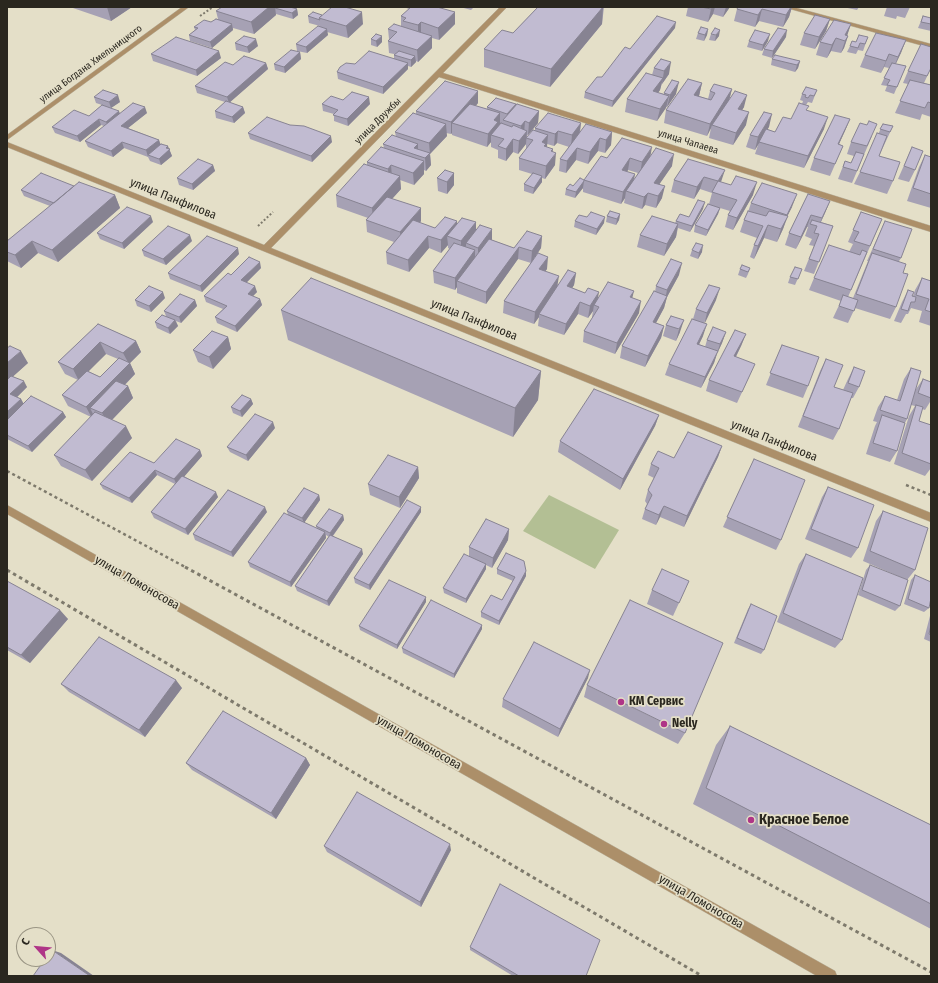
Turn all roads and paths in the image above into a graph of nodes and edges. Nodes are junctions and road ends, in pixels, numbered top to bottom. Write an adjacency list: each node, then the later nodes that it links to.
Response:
1 (186, 7): 6 (street, улица Богдана Хмельницкого)
2 (504, 7): 5 (street, улица Дружбы)
3 (786, 7): 4 (street)
4 (931, 46)
5 (438, 74): 8 (street, улица Чапаева); 9 (street, улица Дружбы)
6 (7, 138)
7 (7, 144): 9 (street, улица Панфилова)
8 (931, 229)
9 (265, 249): 12 (street, улица Панфилова)
10 (7, 471): 14 (path)
11 (7, 509): 16 (street, улица Ломоносова)
12 (931, 518)
13 (7, 570): 15 (path)
14 (931, 972)
15 (702, 976)
16 (830, 976)

